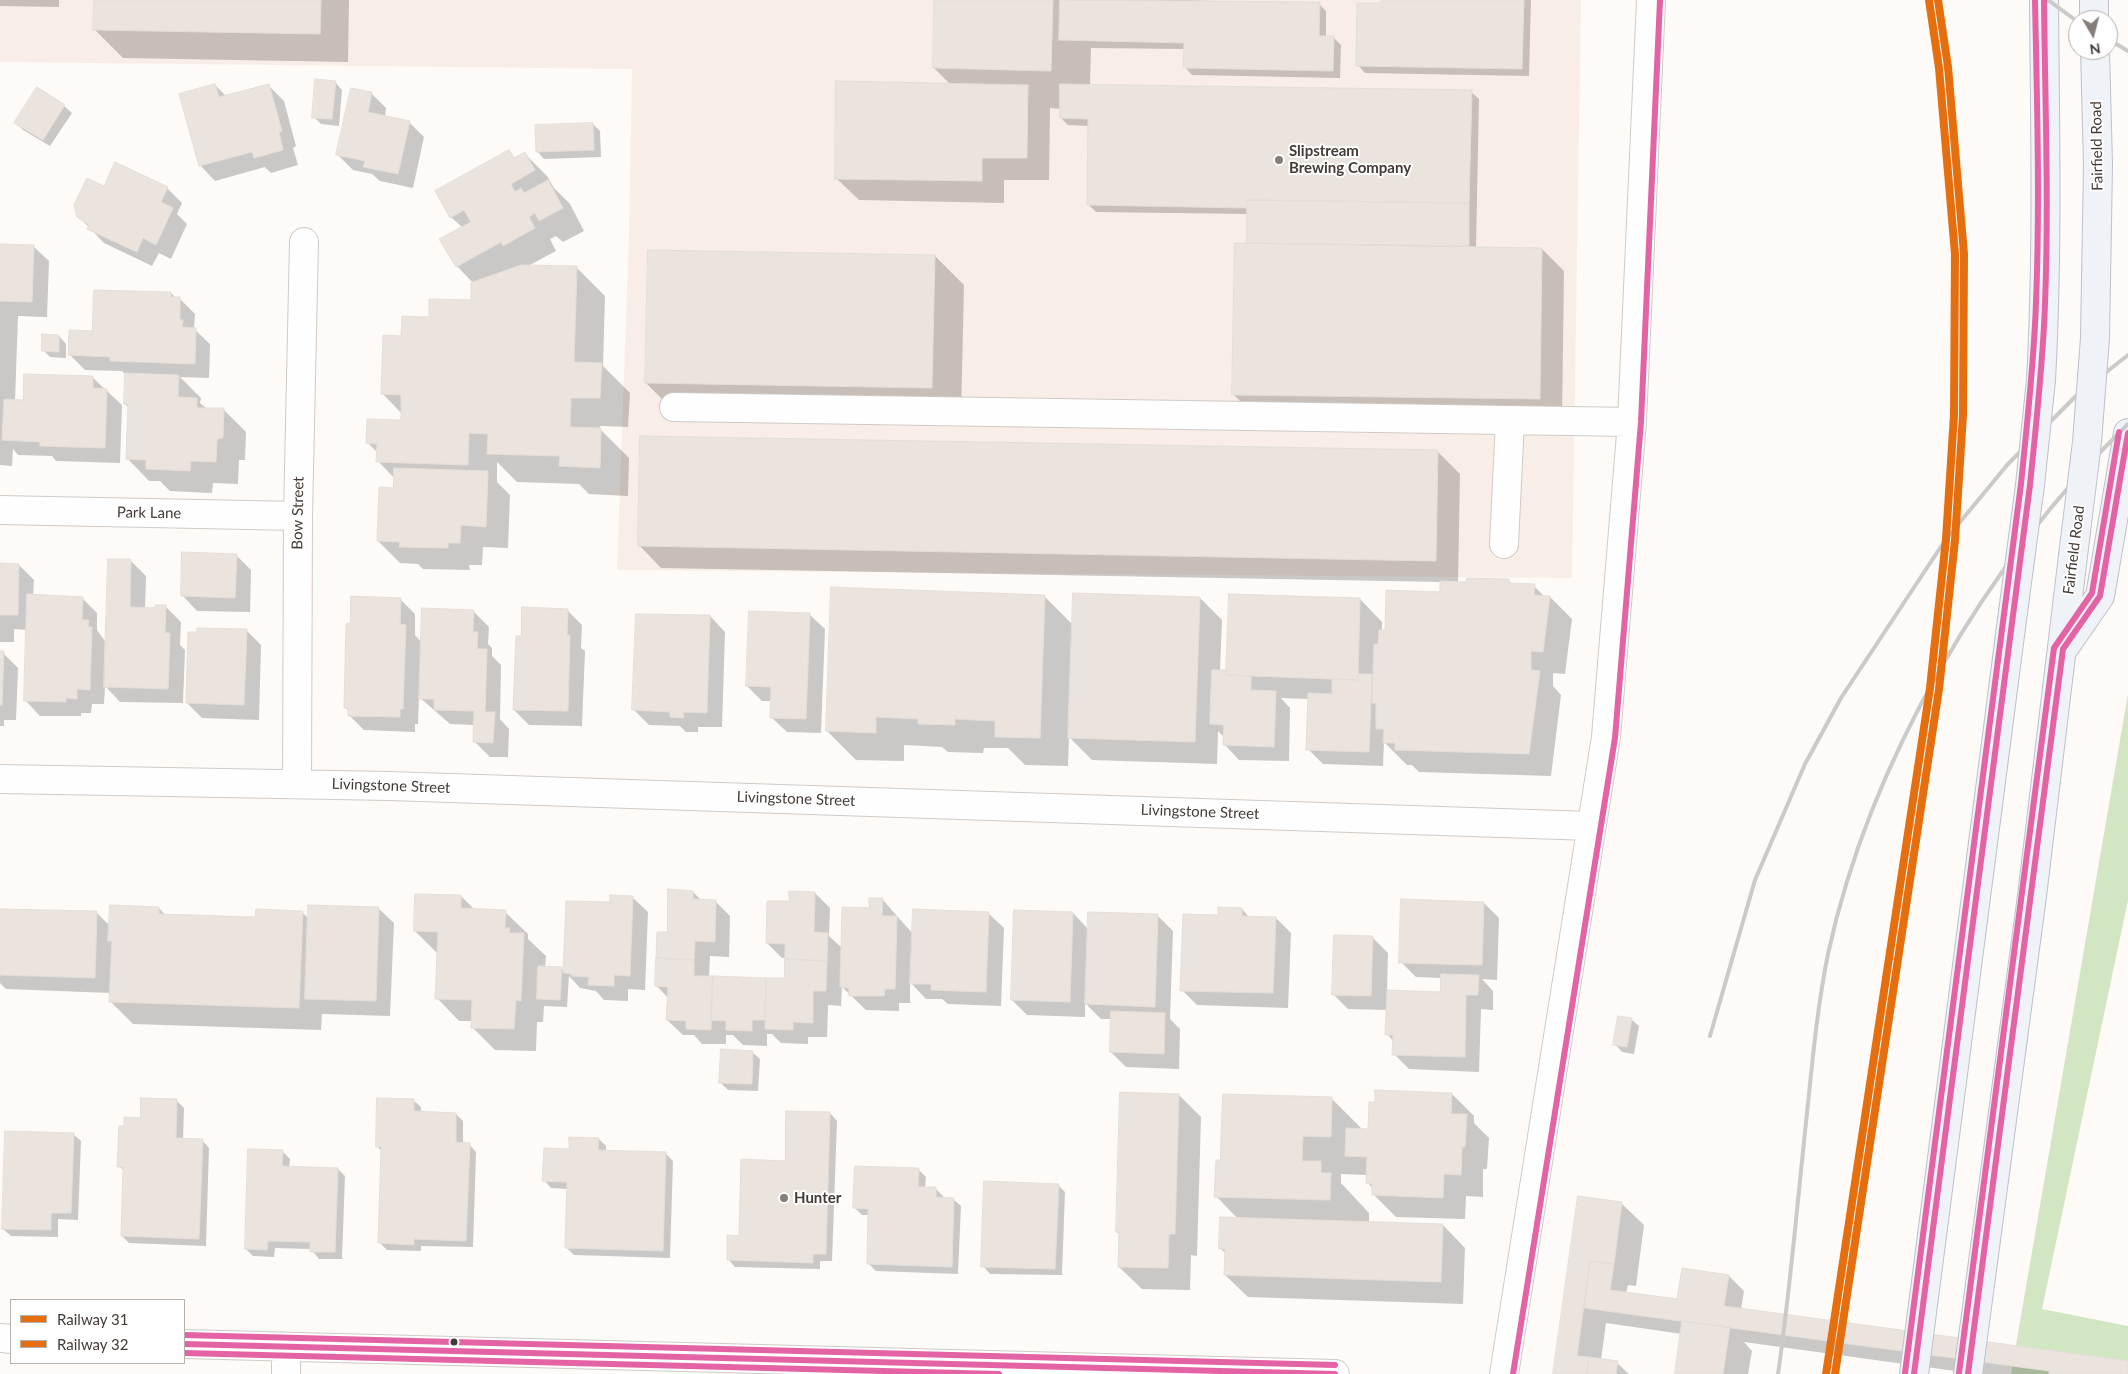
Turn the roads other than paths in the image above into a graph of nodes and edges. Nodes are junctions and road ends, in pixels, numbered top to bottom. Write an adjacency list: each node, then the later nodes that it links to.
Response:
1 (1651, 0): 7 (street)
2 (2044, 0): 21 (main road, bridge)
3 (2095, 60): 12 (main road, Fairfield Road, bridge)
4 (304, 242): 10 (street, Bow Street)
5 (674, 407): 6 (street)
6 (1510, 421): 7 (street); 11 (street)
7 (1632, 422): 15 (street)
8 (2128, 433): 12 (main road)
9 (0, 510): 10 (street, Park Lane)
10 (298, 516): 14 (street, Bow Street)
11 (1504, 544)
12 (2063, 649): 22 (main road, Fairfield Road)
13 (0, 779): 14 (street, Livingstone Street)
14 (297, 783): 15 (street, Livingstone Street)
15 (1591, 826): 20 (street)
16 (185, 1344): 17 (street)
17 (286, 1347): 18 (street); 19 (street)
18 (286, 1374)
19 (1335, 1374)
20 (1504, 1374)
21 (1914, 1374)
22 (1968, 1374)

